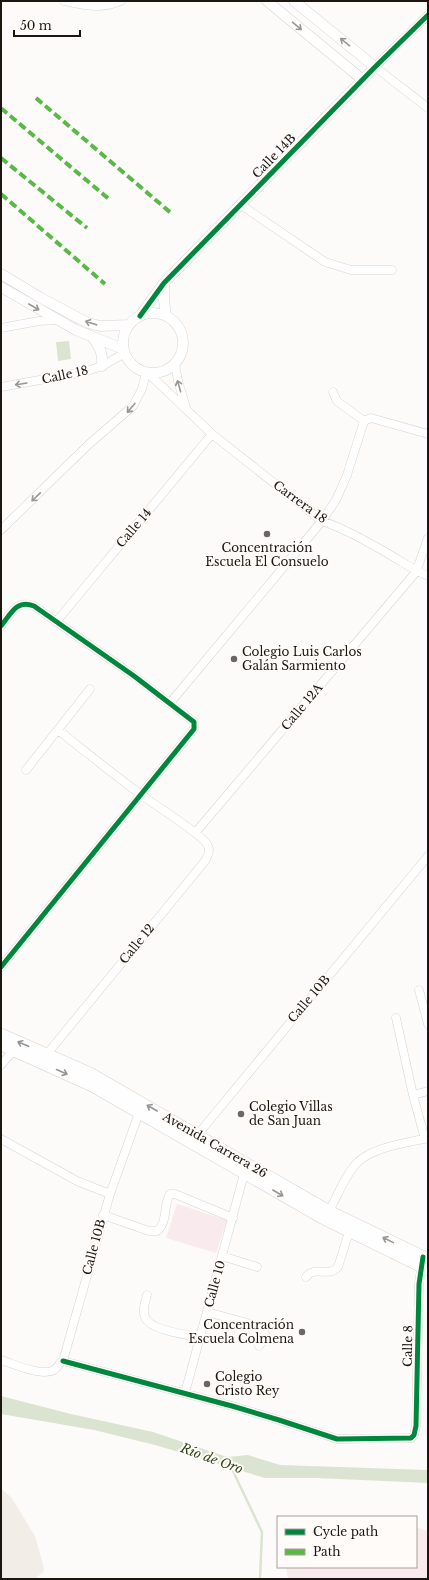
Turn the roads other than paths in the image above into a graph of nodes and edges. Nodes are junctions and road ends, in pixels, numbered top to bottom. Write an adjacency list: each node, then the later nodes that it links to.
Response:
1 (64, 1): 2 (street)
2 (121, 1)
3 (267, 1): 7 (street, one-way to 7)
4 (294, 1): 6 (street, one-way to 4)
5 (428, 15): 6 (street, Calle 14B)
6 (375, 67): 7 (street, Calle 14B); 8 (street)
7 (363, 80): 9 (street, Calle 14B)
8 (428, 108)
9 (241, 205): 10 (street); 12 (street, Calle 14B)
10 (392, 270)
11 (1, 274): 17 (street, one-way to 11)
12 (164, 284): 14 (street, Calle 14B); 15 (street)
13 (1, 287): 16 (street, one-way to 16)
14 (140, 316): 15 (street); 17 (street)
15 (166, 316): 21 (street)
16 (58, 320): 18 (street); 19 (street)
17 (129, 325): 20 (street)
18 (1, 328)
19 (90, 336): 20 (street); 22 (street)
20 (124, 351): 22 (street, Calle 18); 23 (street)
21 (175, 364): 23 (street); 26 (street, Carrera 18, one-way to 21)
22 (102, 366): 24 (street, Calle 18, one-way to 24)
23 (147, 373): 26 (street, Carrera 18); 31 (street, one-way to 31)
24 (1, 387)
25 (333, 392): 27 (street)
26 (186, 408): 28 (street, Carrera 18)
27 (364, 420): 29 (street); 30 (street)
28 (212, 434): 30 (street, Carrera 18); 35 (street, Calle 14)
29 (428, 434)
30 (322, 521): 33 (street, Carrera 18); 38 (street)
31 (1, 530)
32 (428, 538): 33 (street, Calle 12A)
33 (416, 572): 34 (street, Carrera 18); 42 (street, Calle 12A)
34 (428, 576)
35 (56, 622): 36 (street); 38 (street)
36 (1, 626)
37 (90, 690): 39 (street)
38 (170, 703): 41 (street)
39 (58, 730): 40 (street); 41 (street)
40 (26, 770)
41 (141, 795): 42 (street); 44 (street)
42 (195, 833): 51 (street, Calle 12)
43 (428, 856): 58 (street, Calle 10B)
44 (1, 966)
45 (419, 990): 47 (street)
46 (396, 1018): 54 (street)
47 (428, 1024)
48 (1, 1034): 51 (main road, Avenida Carrera 26, one-way to 48)
49 (1, 1045): 50 (main road, Avenida Carrera 26)
50 (13, 1050): 52 (street); 55 (main road, Avenida Carrera 26, one-way to 55)
51 (47, 1054): 58 (main road, Avenida Carrera 26, one-way to 51)
52 (1, 1065)
53 (428, 1091): 54 (street)
54 (413, 1095): 56 (street)
55 (139, 1113): 58 (main road, Avenida Carrera 26); 60 (street, Calle 10B)
56 (426, 1138): 61 (street)
57 (1, 1139): 60 (street)
58 (194, 1139): 59 (main road, Avenida Carrera 26); 61 (main road, Avenida Carrera 26)
59 (244, 1174): 63 (street, Calle 10); 64 (main road, Avenida Carrera 26, one-way to 64)
60 (110, 1194): 62 (street, Calle 10B)
61 (330, 1211): 66 (main road, Avenida Carrera 26, one-way to 61)
62 (103, 1215): 63 (street); 74 (street, Calle 10B)
63 (232, 1218): 65 (street, Calle 10)
64 (349, 1232): 66 (main road, Avenida Carrera 26); 68 (street)
65 (222, 1256): 67 (street); 70 (street, Calle 10)
66 (425, 1263): 75 (street, Calle 8)
67 (257, 1267)
68 (306, 1277)
69 (147, 1295): 71 (street)
70 (207, 1312): 71 (street, Calle 10); 72 (street)
71 (200, 1337): 75 (street, Calle 10)
72 (259, 1346)
73 (1, 1360): 74 (street)
74 (63, 1361): 75 (street)
75 (185, 1393)

